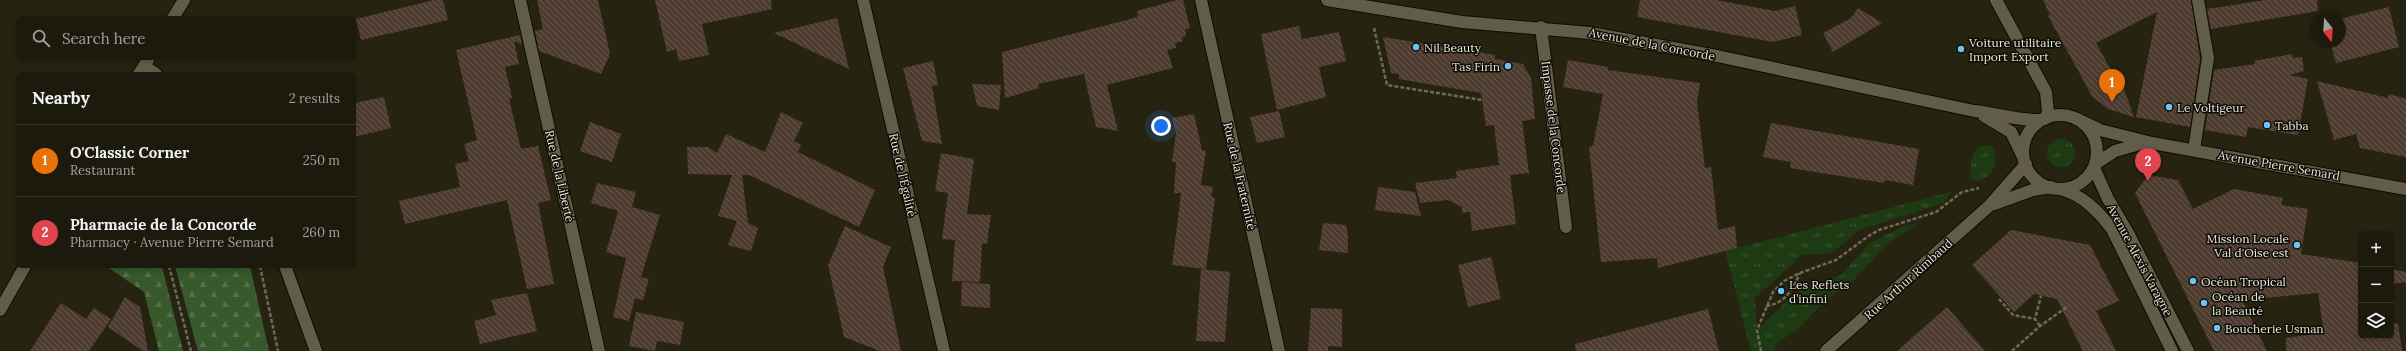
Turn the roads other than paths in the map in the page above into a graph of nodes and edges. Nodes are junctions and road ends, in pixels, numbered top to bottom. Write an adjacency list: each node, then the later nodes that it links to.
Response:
1 (184, 0): 8 (street)
2 (520, 0): 27 (street, Rue de la Liberté)
3 (863, 0): 28 (street, Rue de l'Égalité)
4 (1201, 0): 29 (street, Rue de la Fraternité)
5 (1327, 0): 9 (street, Avenue de la Concorde)
6 (1996, 0): 13 (street)
7 (2198, 0): 16 (street)
8 (174, 16)
9 (1541, 27): 12 (street, Avenue de la Concorde); 22 (street, Impasse de la Concorde)
10 (144, 66): 11 (street)
11 (153, 72)
12 (1974, 111): 13 (street, Avenue de la Concorde); 17 (street, Avenue de la Concorde)
13 (2043, 119): 14 (street); 17 (street)
14 (2077, 119): 15 (street); 18 (street)
15 (2152, 143): 16 (street, Avenue Pierre Semard); 18 (street)
16 (2194, 150): 20 (street, Avenue Pierre Semard)
17 (2025, 163): 19 (street); 21 (street, Rue Arthur Rimbaud)
18 (2094, 166): 19 (street); 32 (street, Avenue Alexis Varagne)
19 (2055, 188): 21 (street); 31 (street, Avenue Alexis Varagne)
20 (2406, 189)
21 (1989, 206): 30 (street, Rue Arthur Rimbaud)
22 (1566, 227)
23 (24, 268): 25 (street)
24 (286, 268): 26 (street)
25 (0, 310)
26 (316, 351)
27 (599, 351)
28 (944, 351)
29 (1279, 351)
30 (1826, 351)
31 (2172, 351)
32 (2188, 351)

